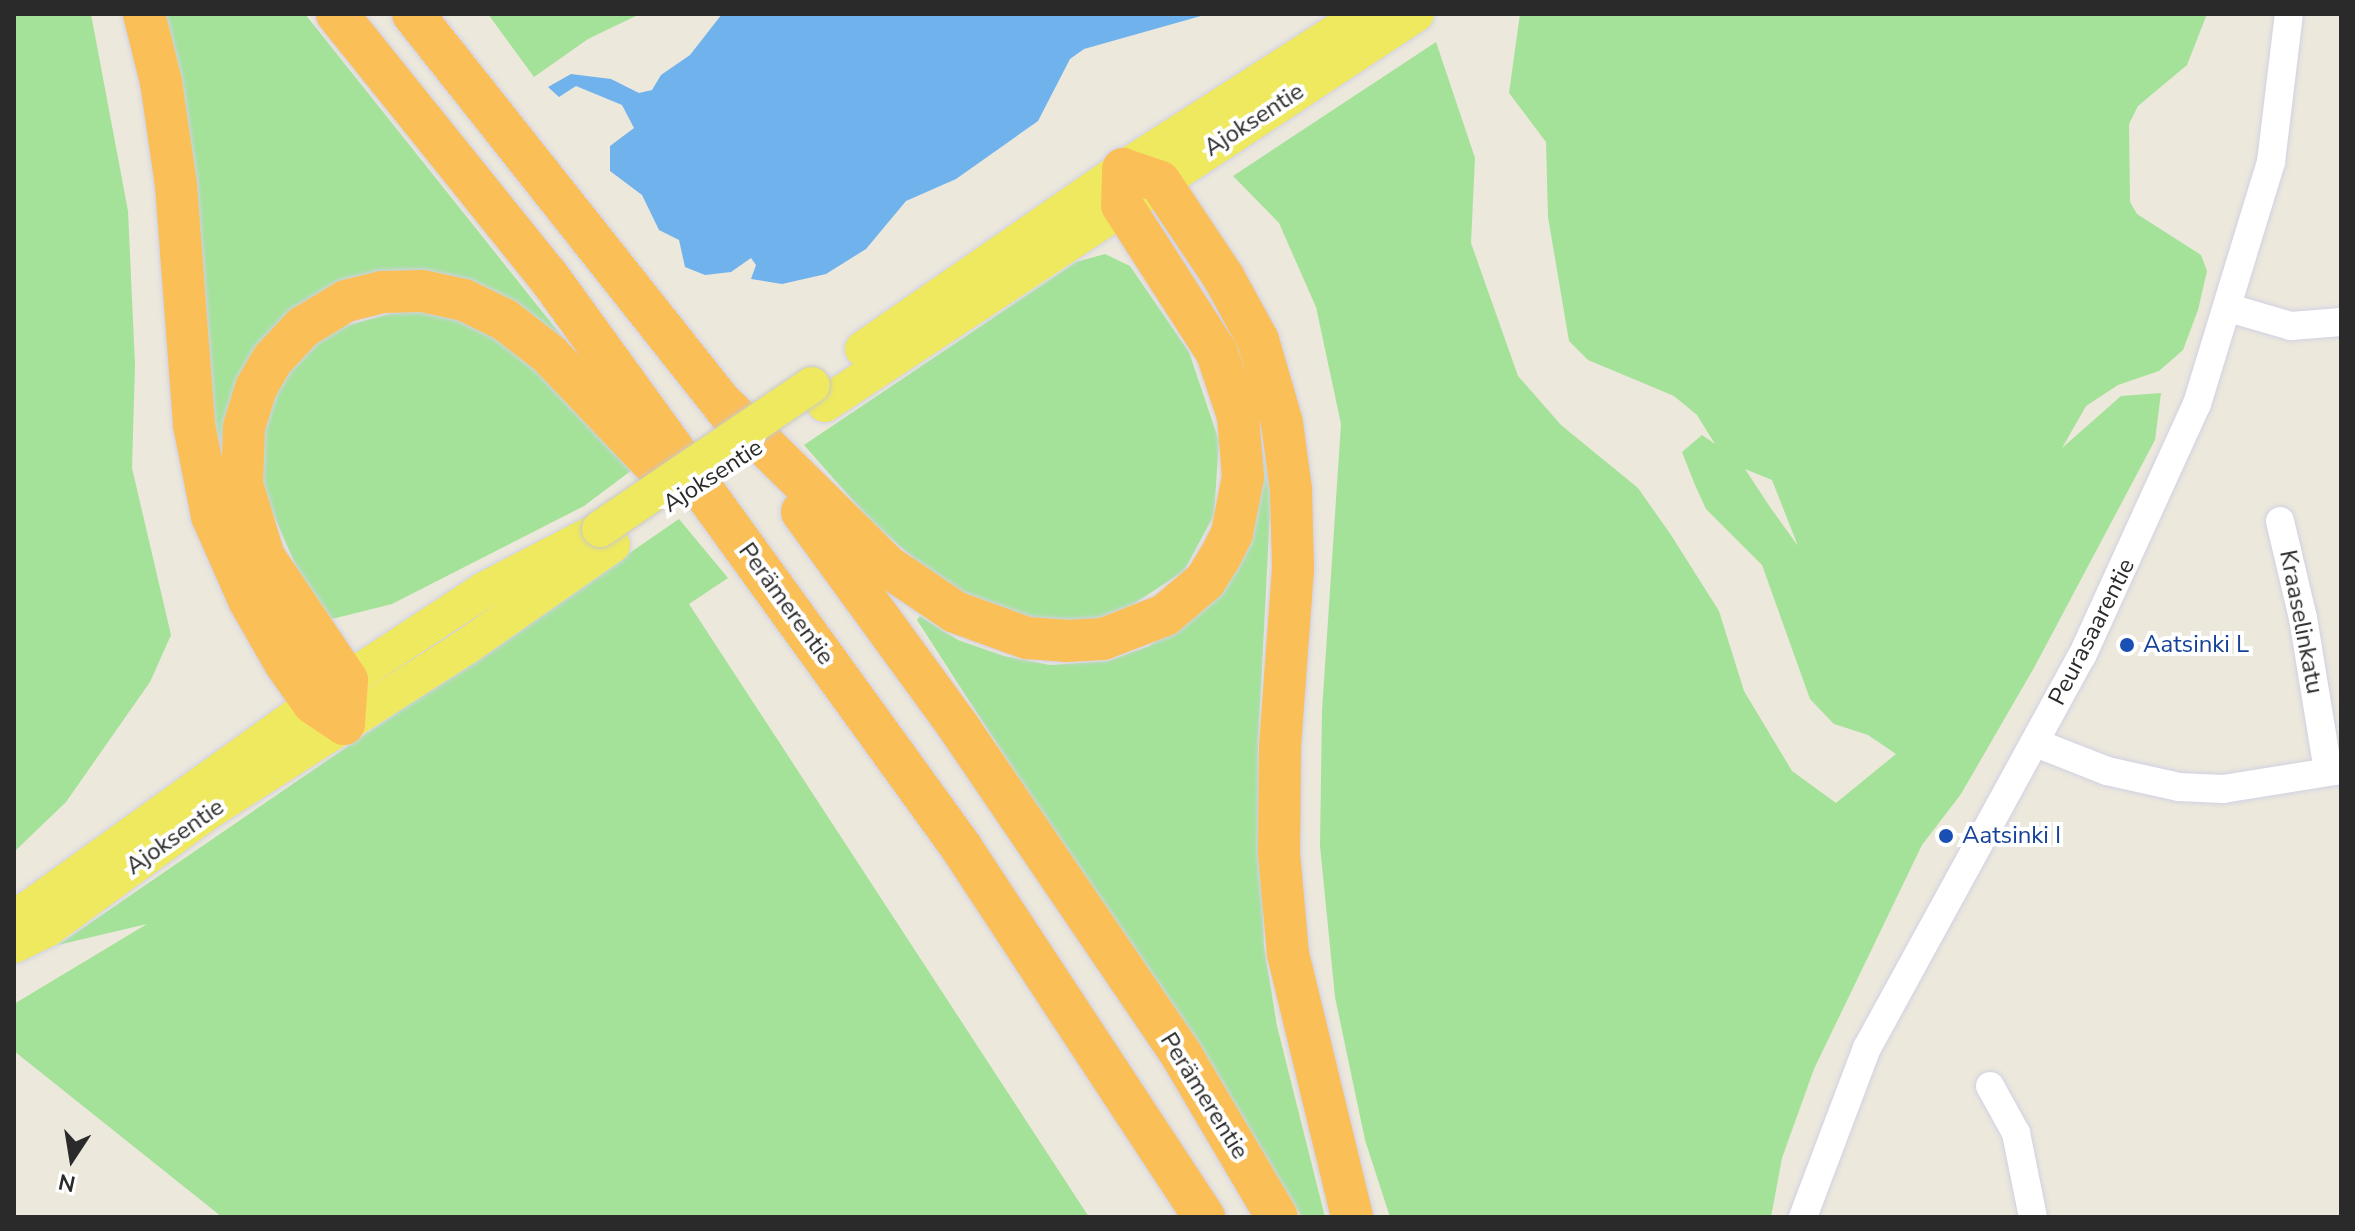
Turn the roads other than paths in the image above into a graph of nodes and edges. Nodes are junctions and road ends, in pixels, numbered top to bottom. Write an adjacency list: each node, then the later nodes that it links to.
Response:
1 (144, 14): 15 (highway)
2 (337, 14): 13 (highway, Perämerentie)
3 (413, 14): 10 (highway, Perämerentie)
4 (1364, 14): 7 (main road, Ajoksentie)
5 (1416, 14): 7 (main road, Ajoksentie)
6 (2289, 14): 8 (street, Peurasaarentie)
7 (1135, 186): 10 (highway); 12 (main road, Ajoksentie); 23 (highway)
8 (2229, 308): 9 (street); 16 (street, Peurasaarentie)
9 (2341, 322)
10 (726, 407): 22 (highway, Perämerentie)
11 (2280, 521): 17 (street, Kraaselinkatu)
12 (606, 537): 14 (main road, Ajoksentie); 15 (main road, Ajoksentie)
13 (782, 598): 14 (highway); 21 (highway, Perämerentie)
14 (347, 680): 15 (highway)
15 (329, 714): 18 (main road, Ajoksentie); 19 (main road, Ajoksentie)
16 (2036, 743): 17 (street); 24 (street, Peurasaarentie)
17 (2334, 770)
18 (14, 924)
19 (14, 945)
20 (1990, 1086): 25 (street)
21 (1204, 1217)
22 (1277, 1217)
23 (1352, 1217)
24 (1803, 1217)
25 (2033, 1217)

